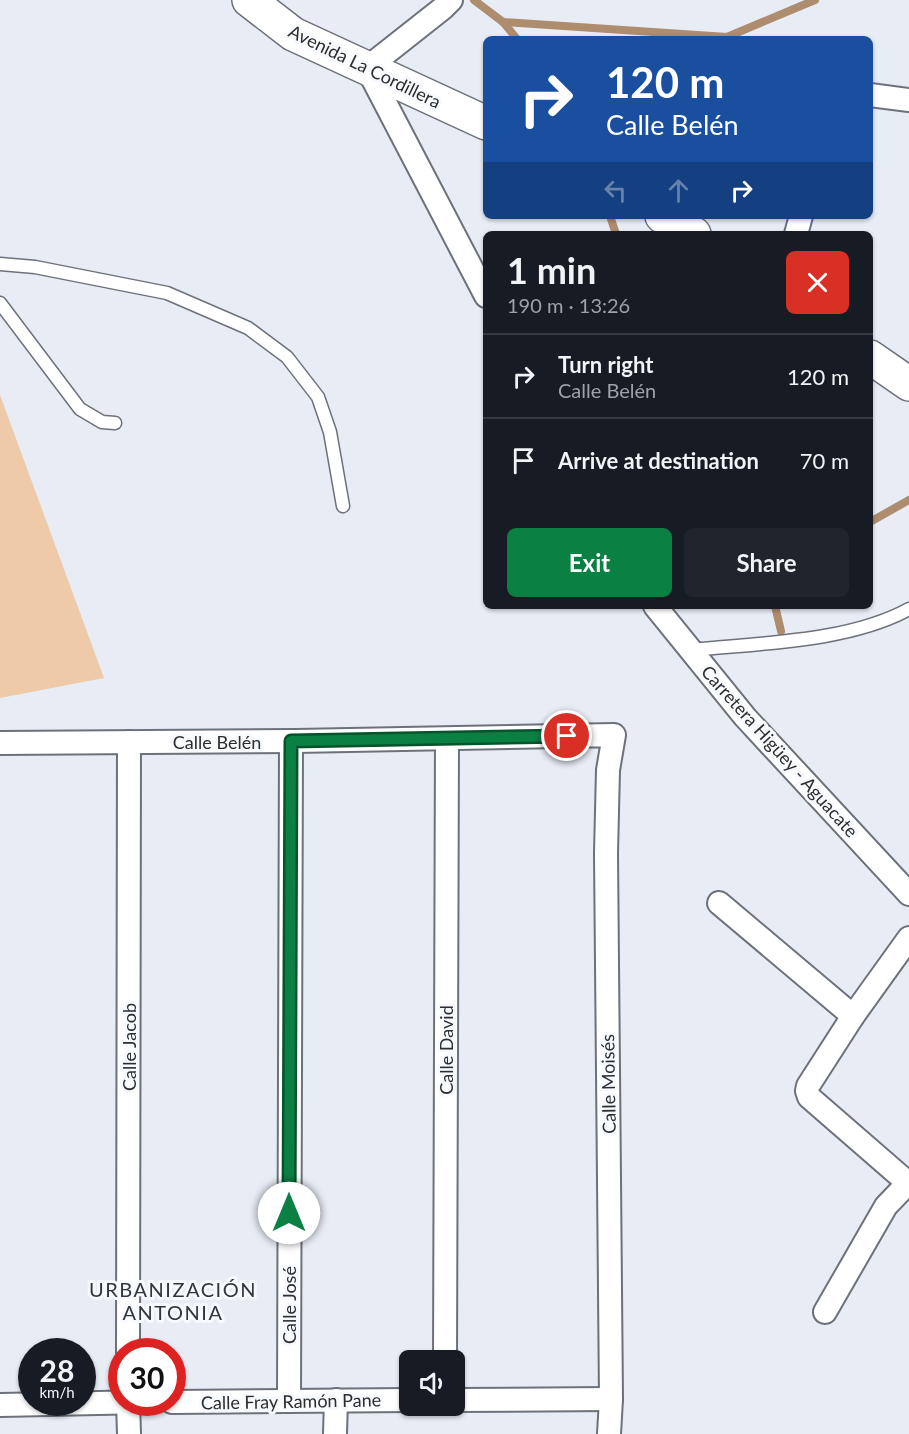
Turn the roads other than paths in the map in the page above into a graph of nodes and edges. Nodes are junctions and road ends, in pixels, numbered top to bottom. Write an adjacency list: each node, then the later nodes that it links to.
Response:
1 (249, 0): 3 (main road, Avenida La Cordillera)
2 (447, 4): 3 (street)
3 (367, 68): 6 (main road, Avenida La Cordillera); 10 (street)
4 (873, 95): 5 (street)
5 (909, 100)
6 (483, 122)
7 (668, 219): 8 (main road)
8 (689, 231)
9 (0, 264): 15 (lane)
10 (483, 290)
11 (0, 303): 14 (lane)
12 (873, 359): 13 (main road)
13 (909, 384)
14 (115, 423)
15 (343, 506)
16 (658, 609): 18 (street, Carretera Higüey - Aguacate)
17 (909, 609): 18 (lane)
18 (692, 650): 24 (street, Carretera Higüey - Aguacate)
19 (614, 735): 20 (street, Calle Belén); 32 (street, Calle Moisés)
20 (447, 739): 21 (street, Calle Belén); 31 (street, Calle David)
21 (291, 741): 22 (street, Calle Belén); 36 (street, Calle José)
22 (129, 742): 23 (street, Calle Belén); 30 (street, Calle Jacob)
23 (0, 743)
24 (909, 894)
25 (719, 903): 27 (street)
26 (909, 938): 27 (street)
27 (853, 1016): 28 (street)
28 (909, 1182): 29 (street)
29 (825, 1312)
30 (128, 1338)
31 (445, 1350)
32 (611, 1399): 35 (street); 43 (street, Calle Moisés)
33 (336, 1400): 34 (street, Calle Fray Ramón Pane); 36 (street, Calle Fray Ramón Pane); 42 (street)
34 (399, 1400)
35 (465, 1400)
36 (289, 1401): 37 (street, Calle Fray Ramón Pane)
37 (186, 1402)
38 (108, 1403): 39 (street)
39 (0, 1405)
40 (128, 1416): 41 (street)
41 (129, 1434)
42 (335, 1434)
43 (609, 1434)

